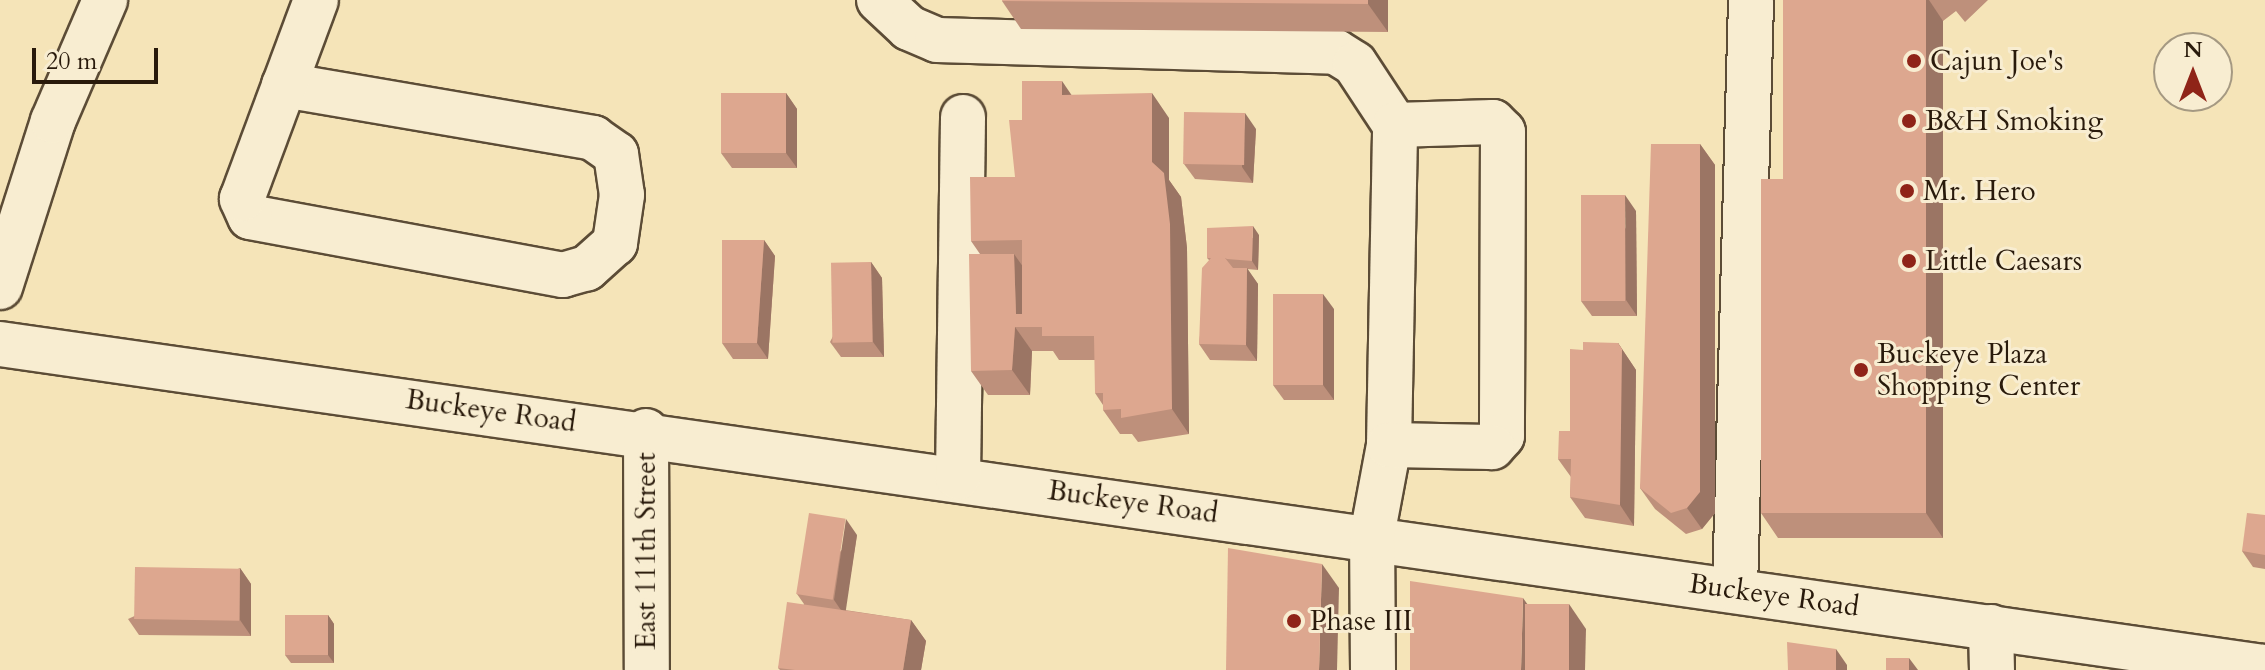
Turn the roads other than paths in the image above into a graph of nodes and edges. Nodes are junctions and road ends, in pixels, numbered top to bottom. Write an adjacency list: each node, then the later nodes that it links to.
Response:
1 (105, 0): 8 (street)
2 (316, 0): 5 (street)
3 (879, 0): 7 (street)
4 (1751, 0): 14 (street)
5 (284, 85): 5 (street)
6 (963, 117): 12 (street)
7 (1395, 125): 11 (street); 11 (street)
8 (0, 287)
9 (0, 344): 10 (street, Buckeye Road)
10 (646, 431): 12 (street, Buckeye Road); 18 (street, East 111th Street)
11 (1389, 445): 13 (street)
12 (958, 477): 13 (street, Buckeye Road)
13 (1372, 536): 14 (street, Buckeye Road); 19 (street)
14 (1735, 589): 15 (street, Buckeye Road)
15 (1991, 627): 16 (street, Buckeye Road); 20 (street)
16 (2110, 657): 17 (street, Buckeye Road)
17 (2253, 667)
18 (647, 670)
19 (1373, 670)
20 (1992, 670)

